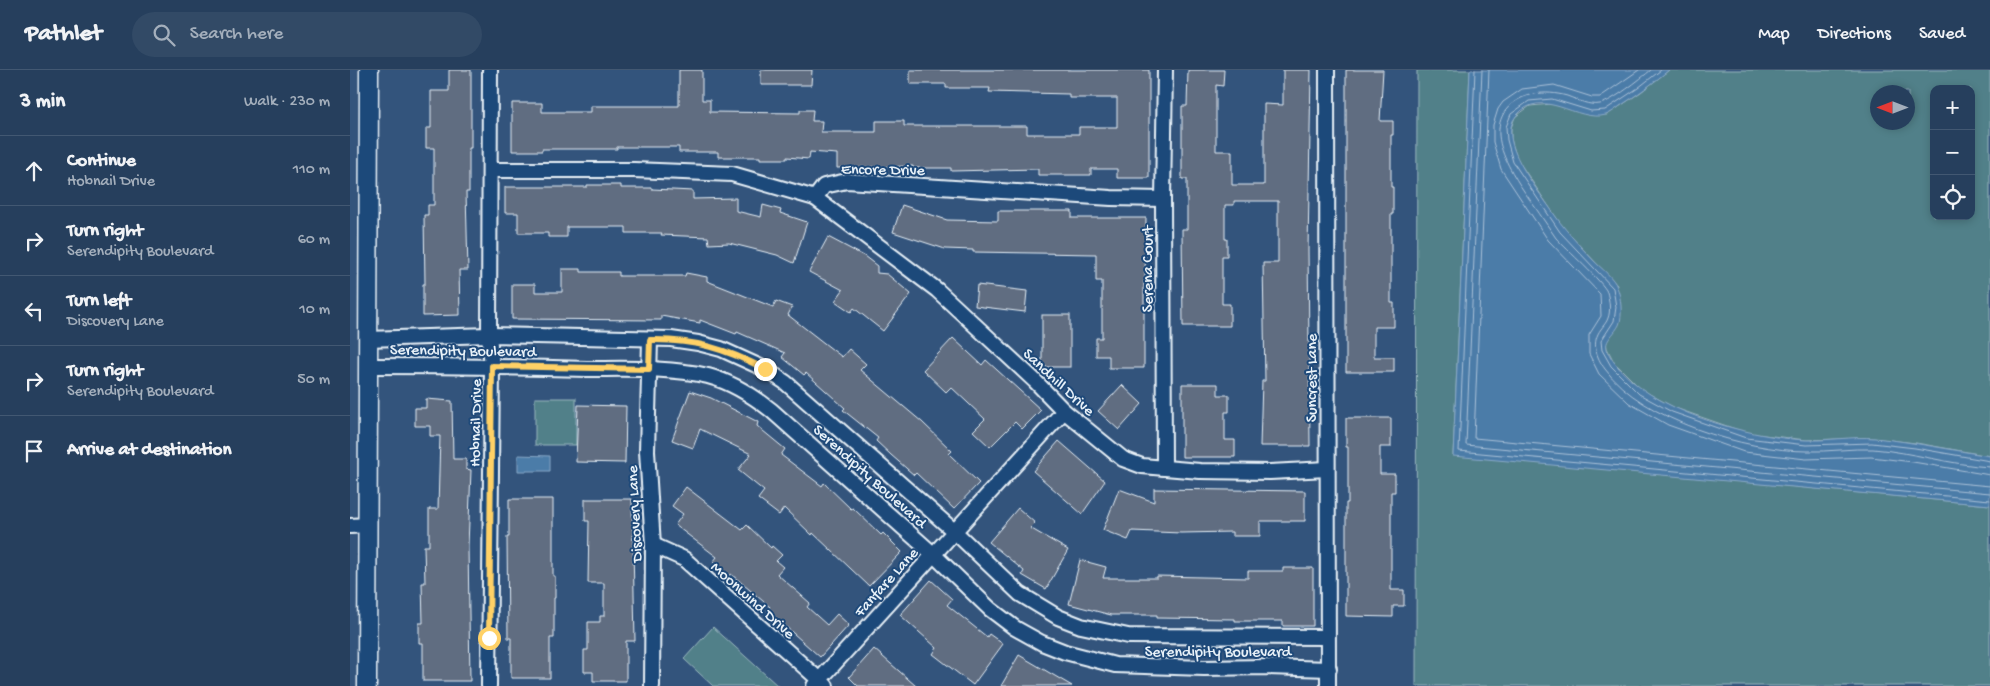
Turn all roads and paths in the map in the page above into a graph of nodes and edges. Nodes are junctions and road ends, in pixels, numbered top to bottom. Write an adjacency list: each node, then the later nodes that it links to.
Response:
1 (369, 70): 9 (street)
2 (490, 70): 5 (street, Hobnail Drive)
3 (1165, 70): 7 (street, Serena Court)
4 (1327, 70): 16 (street, Suncrest Lane)
5 (491, 170): 6 (street); 8 (street, Hobnail Drive)
6 (815, 198): 7 (street, Encore Drive); 14 (street, Sandhill Drive)
7 (1163, 199): 15 (street, Serena Court)
8 (489, 336): 9 (street, Serendipity Boulevard); 10 (street, Serendipity Boulevard); 12 (street, Hobnail Drive)
9 (367, 339): 11 (street)
10 (650, 340): 13 (street, Discovery Lane); 18 (street, Serendipity Boulevard)
11 (367, 366): 12 (street, Serendipity Boulevard); 17 (street)
12 (492, 366): 13 (street, Serendipity Boulevard); 25 (street, Hobnail Drive)
13 (649, 369): 19 (street, Discovery Lane); 20 (street, Serendipity Boulevard)
14 (1064, 411): 15 (street, Sandhill Drive); 18 (street, Fanfare Lane)
15 (1164, 468): 16 (street, Sandhill Drive)
16 (1327, 469): 21 (street, Suncrest Lane)
17 (359, 525): 24 (street)
18 (954, 531): 20 (street, Fanfare Lane); 21 (street, Serendipity Boulevard)
19 (653, 545): 23 (street, Moonwind Drive); 26 (street, Discovery Lane)
20 (933, 554): 22 (street, Serendipity Boulevard); 23 (street, Fanfare Lane)
21 (1327, 637): 22 (street, Suncrest Lane)
22 (1328, 669): 27 (street, Suncrest Lane)
23 (820, 684)
24 (367, 686)
25 (489, 686)
26 (652, 686)
27 (1328, 686)

